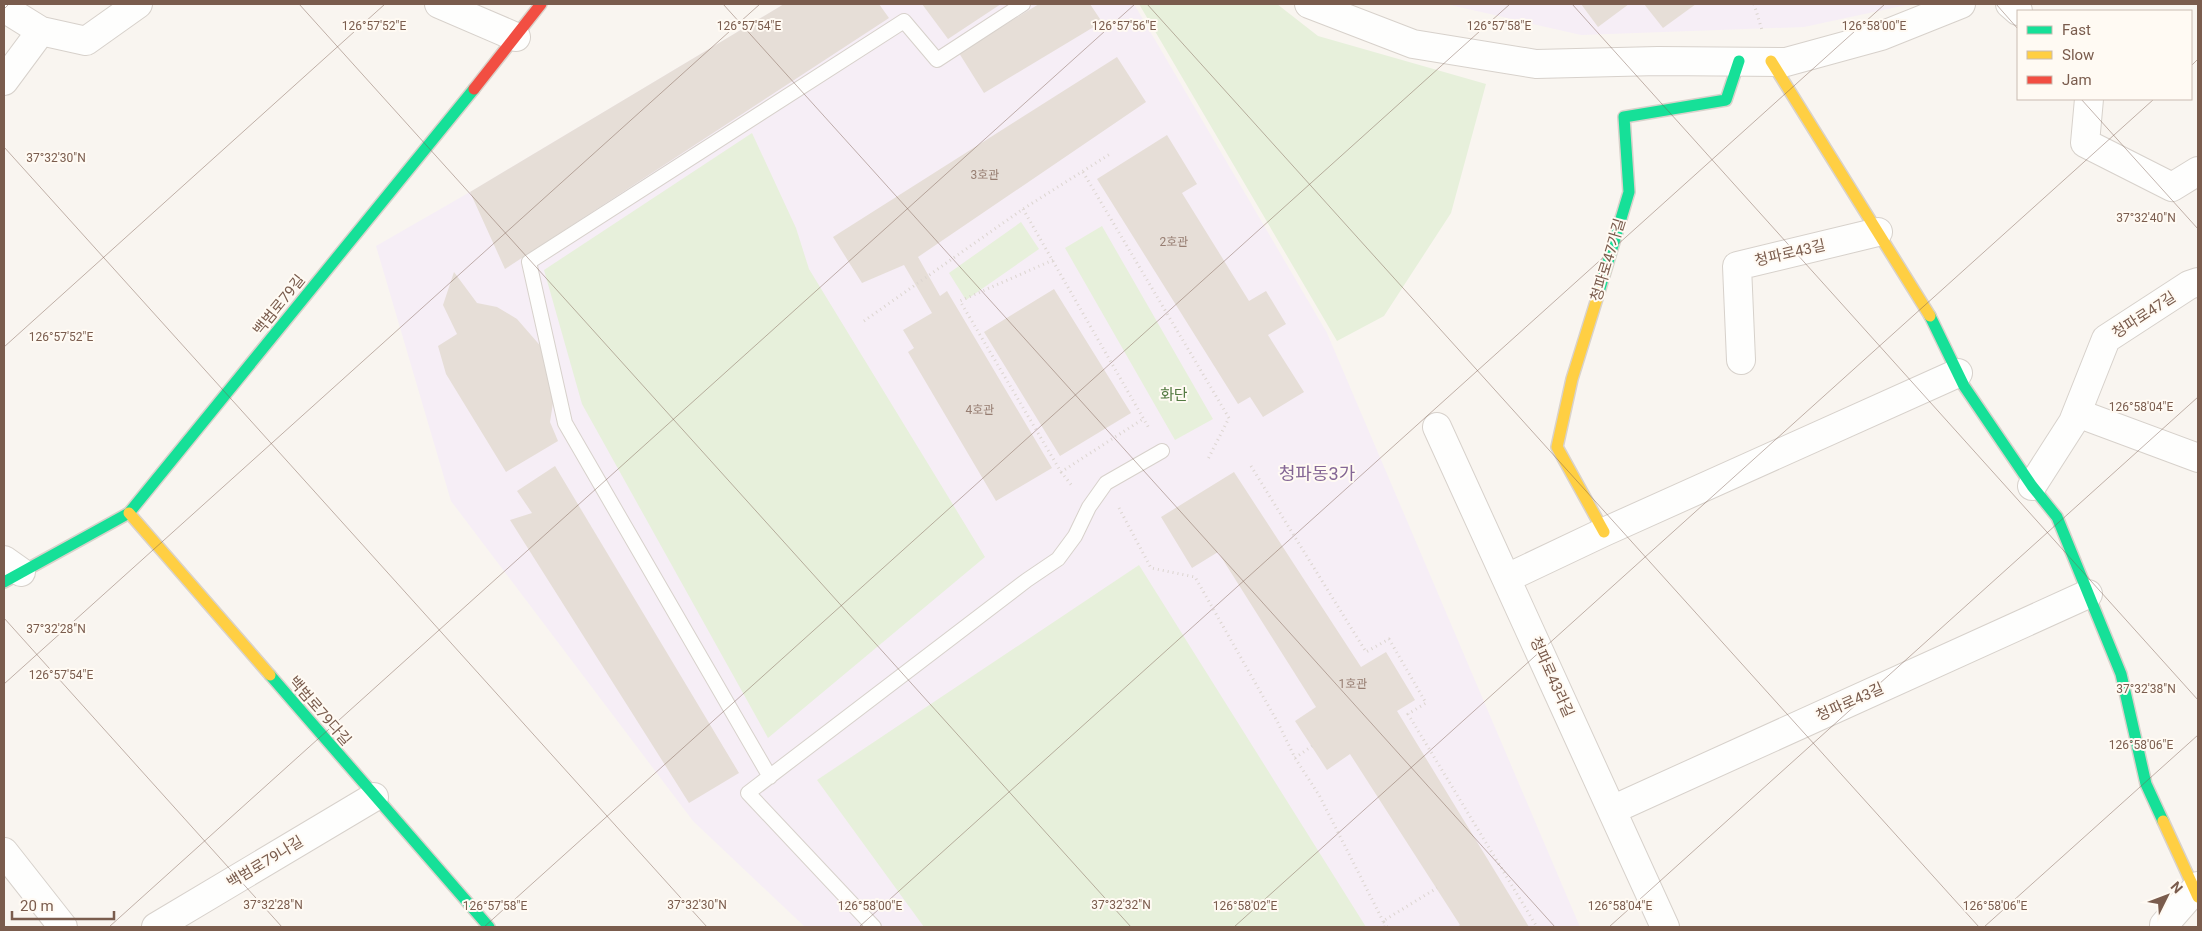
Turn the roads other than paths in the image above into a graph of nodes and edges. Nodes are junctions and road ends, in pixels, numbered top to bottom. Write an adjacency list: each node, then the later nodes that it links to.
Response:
1 (138, 4): 8 (street)
2 (439, 4): 9 (street)
3 (541, 4): 9 (street, 백범로79길)
4 (1023, 4): 29 (lane)
5 (1309, 4): 10 (street)
6 (1961, 4): 11 (street)
7 (4, 8): 8 (street)
8 (41, 31): 12 (street)
9 (516, 37): 24 (street, 백범로79길)
10 (1739, 61): 11 (street); 25 (street, 청파로47가길)
11 (1771, 62): 15 (street)
12 (4, 81)
13 (2089, 100): 14 (street)
14 (2198, 171)
15 (1878, 232): 17 (street, 청파로43길); 18 (street)
16 (2198, 282): 19 (street, 청파로47길)
17 (1741, 360)
18 (1958, 373): 23 (street); 25 (street)
19 (2077, 412): 22 (street); 23 (street, 청파로47길)
20 (1437, 427): 27 (street, 청파로43라길)
21 (1162, 451): 29 (lane)
22 (2198, 458)
23 (2032, 486): 28 (street)
24 (129, 513): 26 (street, 백범로79길); 30 (street, 백범로79다길)
25 (1604, 532): 27 (street)
26 (9, 571)
27 (1507, 578): 31 (street, 청파로43라길)
28 (2088, 594): 31 (street, 청파로43길); 33 (street)
29 (770, 777): 37 (lane)
30 (374, 797): 35 (street, 백범로79나길); 36 (street, 백범로79다길)
31 (1612, 810): 38 (street, 청파로43라길)
32 (4, 852): 34 (street)
33 (2197, 891): 39 (street)
34 (63, 927)
35 (156, 927)
36 (488, 927)
37 (874, 927)
38 (1665, 927)
39 (2164, 927)

